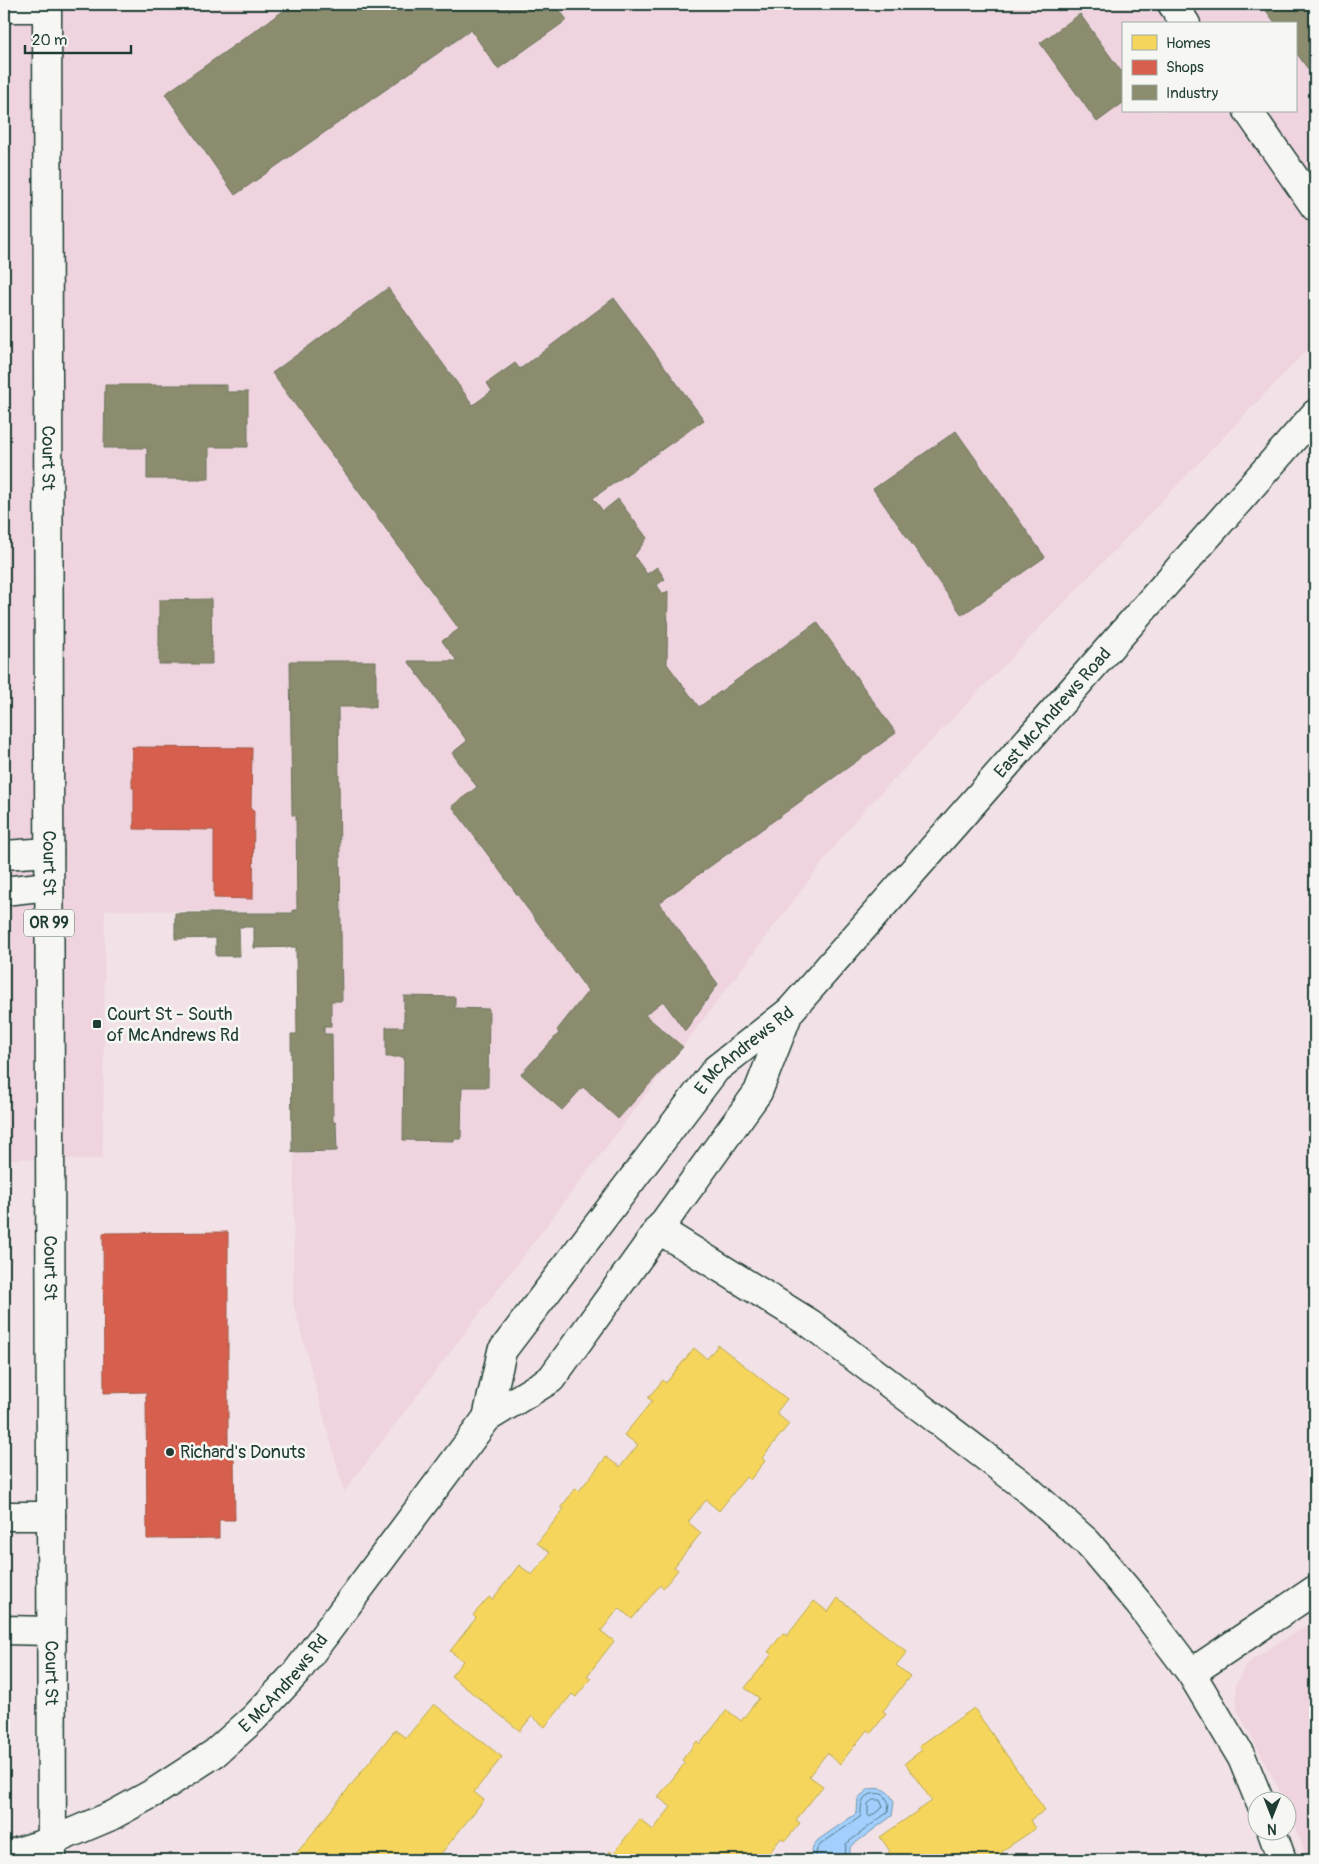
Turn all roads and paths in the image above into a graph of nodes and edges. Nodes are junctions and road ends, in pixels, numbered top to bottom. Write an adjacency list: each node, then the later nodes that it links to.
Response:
1 (1172, 4): 4 (main road)
2 (47, 6): 3 (main road); 8 (main road, Court St / OR 99)
3 (4, 8)
4 (1185, 22)
5 (1249, 112): 6 (main road)
6 (1315, 207)
7 (1315, 414): 12 (main road, East McAndrews Road)
8 (49, 852): 9 (main road); 10 (main road, Court St / OR 99)
9 (4, 855)
10 (49, 886): 11 (main road); 16 (main road, Court St / OR 99)
11 (4, 891)
12 (790, 1011): 13 (main road, E McAndrews Rd); 14 (main road, E McAndrews Rd)
13 (658, 1229): 14 (main road, E McAndrews Rd); 20 (main road)
14 (487, 1418): 23 (main road, E McAndrews Rd)
15 (4, 1516): 16 (main road)
16 (51, 1516): 19 (main road, Court St / OR 99)
17 (1315, 1590): 20 (main road)
18 (4, 1630): 19 (main road)
19 (51, 1631): 23 (main road, Court St / OR 99)
20 (1191, 1672): 21 (main road)
21 (1256, 1792)
22 (1276, 1842): 25 (main road)
23 (52, 1851): 24 (main road, E McAndrews Rd)
24 (4, 1856)
25 (1282, 1860)

